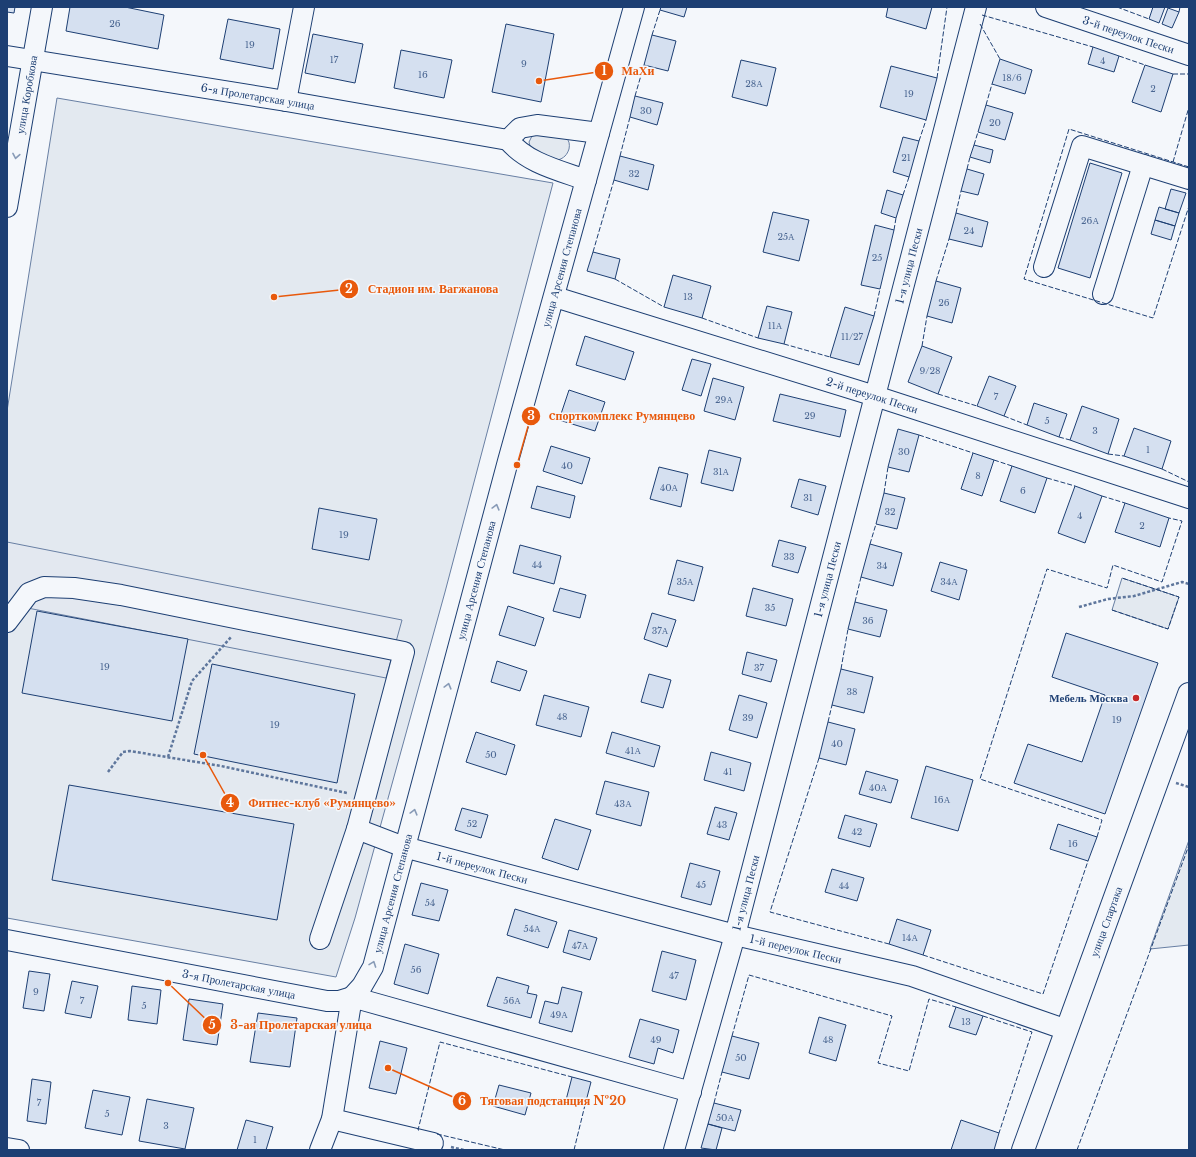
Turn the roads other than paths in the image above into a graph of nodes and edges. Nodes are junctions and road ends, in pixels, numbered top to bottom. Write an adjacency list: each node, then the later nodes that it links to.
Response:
1 (42, 7): 8 (street, улица Коробкова)
2 (304, 7): 9 (street)
3 (634, 7): 10 (street, улица Арсения Степанова)
4 (976, 7): 19 (street, 1-я улица Пески)
5 (1046, 7): 7 (street, 3-й переулок Пески)
6 (7, 56): 8 (street, 6-я Пролетарская улица)
7 (1189, 56)
8 (33, 60): 9 (street, 6-я Пролетарская улица); 15 (street, улица Коробкова, one-way to 15)
9 (286, 101): 11 (street, 6-я Пролетарская улица)
10 (599, 133): 11 (street); 14 (street, улица Арсения Степанова)
11 (508, 140): 14 (street)
12 (1143, 165): 13 (street); 16 (street); 17 (street)
13 (1189, 179)
14 (586, 180): 18 (street, улица Арсения Степанова)
15 (7, 207)
16 (1044, 267)
17 (1103, 294)
18 (555, 297): 19 (street, 2-й переулок Пески); 24 (street, улица Арсения Степанова, one-way to 18)
19 (876, 396): 20 (street, 2-й переулок Пески); 25 (street, 1-я улица Пески)
20 (1189, 498)
21 (7, 622): 23 (street)
22 (1189, 694): 29 (main road, улица Спартака)
23 (357, 829): 24 (street, 1-й переулок Пески); 26 (street)
24 (404, 847): 25 (street, 1-й переулок Пески); 28 (street, улица Арсения Степанова, one-way to 24)
25 (735, 935): 29 (street, 1-й переулок Пески); 30 (street, 1-я улица Пески)
26 (320, 939)
27 (7, 940): 28 (street, 3-я Пролетарская улица)
28 (352, 997): 30 (street); 31 (street, улица Арсения Степанова)
29 (1067, 1030): 37 (main road, улица Спартака)
30 (691, 1092): 36 (street, 1-я улица Пески)
31 (332, 1120): 32 (street); 35 (street, улица Арсения Степанова)
32 (433, 1143)
33 (7, 1148): 34 (street)
34 (19, 1150)
35 (320, 1150)
36 (674, 1150)
37 (1023, 1150)

